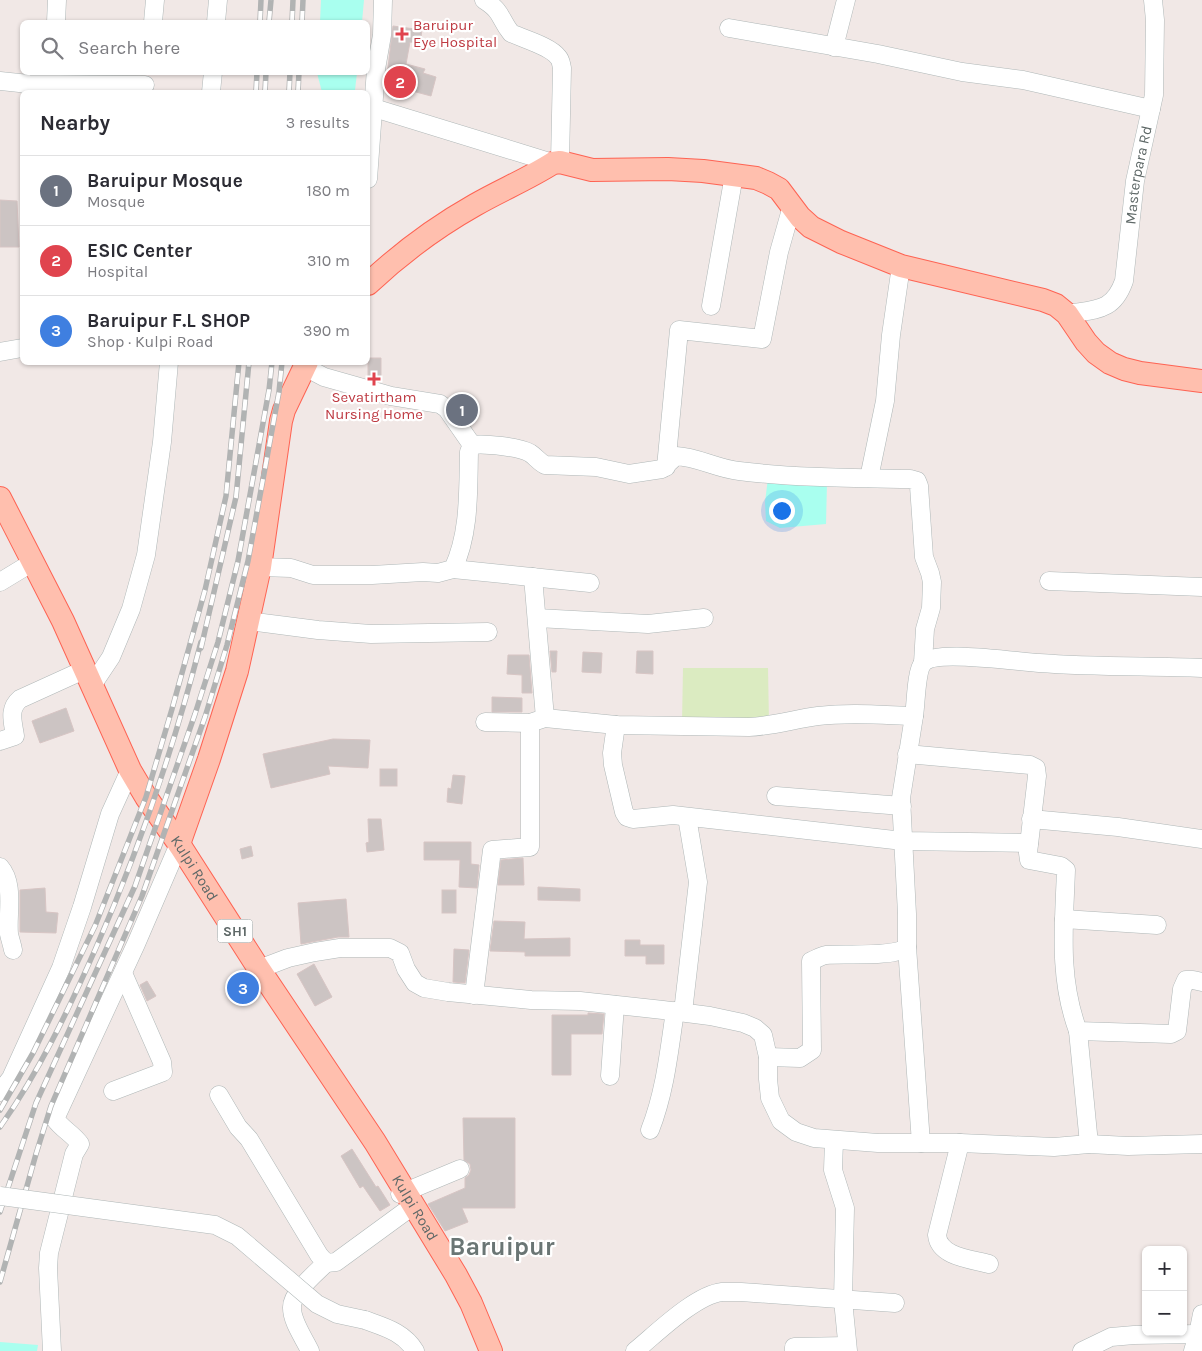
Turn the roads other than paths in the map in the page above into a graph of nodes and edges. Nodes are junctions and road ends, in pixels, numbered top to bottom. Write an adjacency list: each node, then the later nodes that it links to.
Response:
1 (57, 0): 8 (street)
2 (155, 0): 9 (street)
3 (218, 0): 10 (street)
4 (382, 0): 18 (street)
5 (484, 0): 21 (street)
6 (846, 0): 12 (street)
7 (1153, 0): 19 (street, Masterpara Rd)
8 (56, 20)
9 (153, 20)
10 (216, 20)
11 (728, 28): 12 (street)
12 (834, 47): 19 (street)
13 (213, 75): 17 (street)
14 (52, 78): 15 (street); 16 (street)
15 (0, 81)
16 (148, 83)
17 (211, 90)
18 (374, 108): 20 (street); 21 (street)
19 (1151, 109): 27 (street, Masterpara Rd)
20 (370, 155)
21 (557, 163): 22 (main road); 25 (main road)
22 (734, 175): 23 (main road); 26 (street)
23 (792, 206): 24 (main road); 34 (street)
24 (900, 266): 27 (main road); 35 (street)
25 (370, 282)
26 (711, 306)
27 (1067, 314): 32 (main road)
28 (20, 348): 29 (street)
29 (0, 352)
30 (168, 365): 51 (street)
31 (306, 365): 33 (street); 38 (main road)
32 (1202, 381)
33 (472, 446): 34 (street); 39 (street)
34 (666, 467): 35 (street)
35 (869, 478): 49 (street)
36 (0, 498): 37 (main road, Kulpi Road / SH1)
37 (33, 562): 42 (street); 51 (main road, Kulpi Road / SH1)
38 (260, 567): 39 (street); 47 (main road)
39 (453, 569): 40 (street)
40 (534, 578): 43 (street); 45 (street)
41 (1049, 580): 44 (street)
42 (0, 582)
43 (590, 584)
44 (1202, 587)
45 (537, 618): 46 (street); 53 (street)
46 (704, 618)
47 (248, 621): 48 (street); 66 (main road)
48 (488, 632)
49 (923, 663): 50 (street); 52 (street)
50 (1202, 668)
51 (89, 676): 56 (street); 58 (main road, Kulpi Road / SH1)
52 (914, 716): 55 (street); 57 (street)
53 (538, 720): 54 (street); 55 (street); 75 (street)
54 (485, 722)
55 (616, 725): 61 (street)
56 (0, 741)
57 (908, 754): 60 (street); 62 (street)
58 (130, 770): 66 (main road, Kulpi Road / SH1); 82 (street)
59 (776, 796): 60 (street)
60 (902, 806): 64 (street)
61 (687, 816): 64 (street); 77 (street)
62 (1031, 819): 63 (street); 65 (street)
63 (1202, 839)
64 (903, 840): 65 (street); 70 (street)
65 (1029, 843): 68 (street)
66 (178, 844): 72 (main road, Kulpi Road / SH1); 73 (street)
67 (0, 868): 71 (street)
68 (1064, 919): 69 (street); 78 (street)
69 (1157, 925)
70 (907, 947): 79 (street); 87 (street)
71 (14, 950)
72 (259, 969): 75 (street); 92 (main road, Kulpi Road / SH1)
73 (122, 973): 81 (street); 100 (street)
74 (1202, 982): 78 (street)
75 (474, 995): 76 (street)
76 (615, 1005): 77 (street); 80 (street)
77 (679, 1012): 79 (street); 84 (street)
78 (1078, 1031): 88 (street)
79 (768, 1057): 85 (street)
80 (610, 1076)
81 (113, 1091)
82 (0, 1092)
83 (220, 1095): 93 (street)
84 (650, 1130)
85 (834, 1141): 87 (street); 95 (street)
86 (960, 1142): 87 (street); 88 (street); 94 (street)
87 (921, 1143)
88 (1089, 1144): 89 (street)
89 (1202, 1144)
90 (460, 1169): 92 (street)
91 (0, 1196): 102 (street, bridge)
92 (407, 1197): 93 (street); 103 (main road, Kulpi Road / SH1)
93 (326, 1263): 101 (street)
94 (989, 1264)
95 (843, 1300): 96 (street); 99 (street); 104 (street)
96 (895, 1304)
97 (1202, 1314): 98 (street)
98 (1198, 1334): 106 (street); 107 (street)
99 (847, 1348): 105 (street)
100 (52, 1351)
101 (310, 1351)
102 (415, 1351)
103 (492, 1351)
104 (635, 1351)
105 (794, 1351)
106 (1082, 1351)
107 (1193, 1351)

